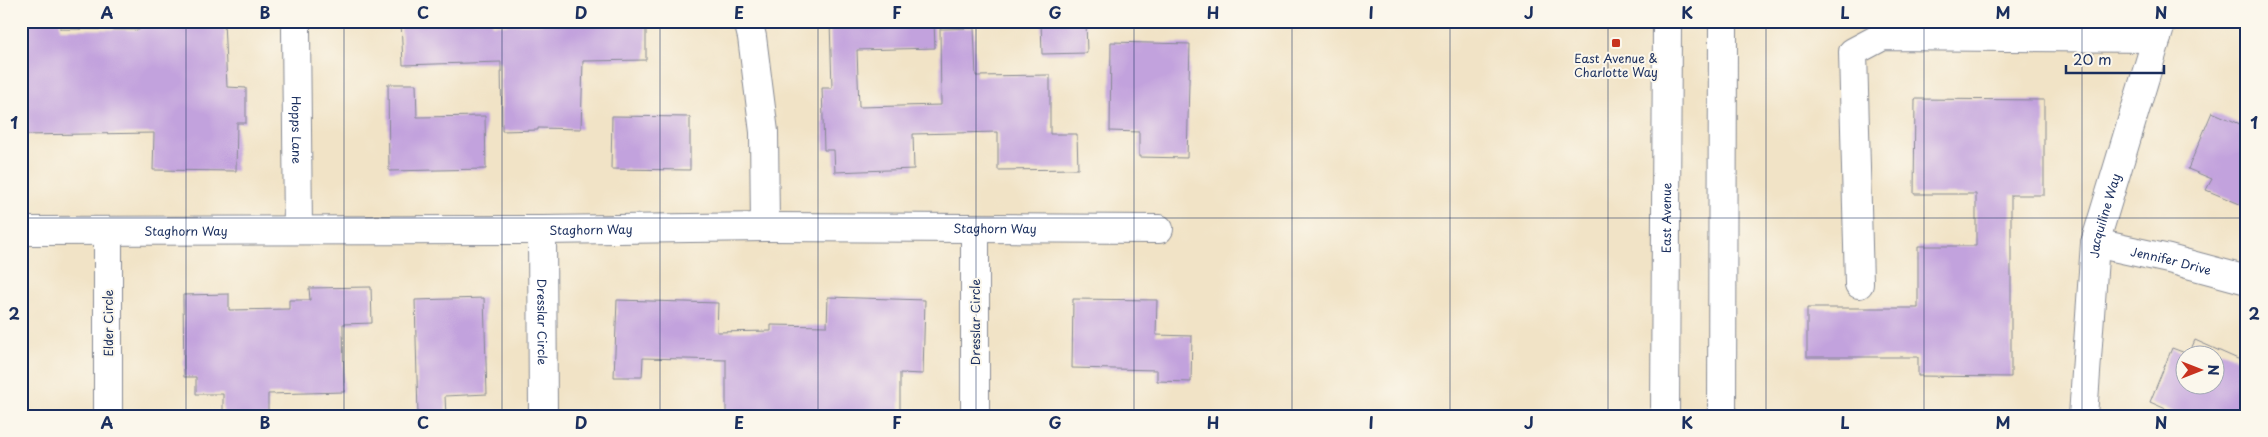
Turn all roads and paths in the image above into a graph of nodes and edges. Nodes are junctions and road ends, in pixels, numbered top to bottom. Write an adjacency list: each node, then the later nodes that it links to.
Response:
1 (748, 21): 6 (street)
2 (1667, 21): 19 (street, East Avenue)
3 (1723, 21): 20 (street)
4 (2159, 29): 13 (street, Jacquiline Way); 15 (street)
5 (296, 30): 9 (street, Hopps Lane)
6 (765, 226): 7 (street, Staghorn Way); 10 (street, Staghorn Way)
7 (976, 229): 8 (street, Staghorn Way); 18 (street, Dresslar Circle)
8 (1160, 229)
9 (298, 230): 10 (street, Staghorn Way); 12 (street, Staghorn Way)
10 (542, 230): 17 (street, Dresslar Circle)
11 (21, 231): 12 (street, Staghorn Way)
12 (108, 231): 16 (street, Elder Circle)
13 (2095, 243): 14 (street, Jennifer Drive); 21 (street, Jacquiline Way)
14 (2247, 280)
15 (1859, 284)
16 (108, 416)
17 (542, 416)
18 (975, 416)
19 (1665, 416)
20 (1722, 416)
21 (2083, 416)

